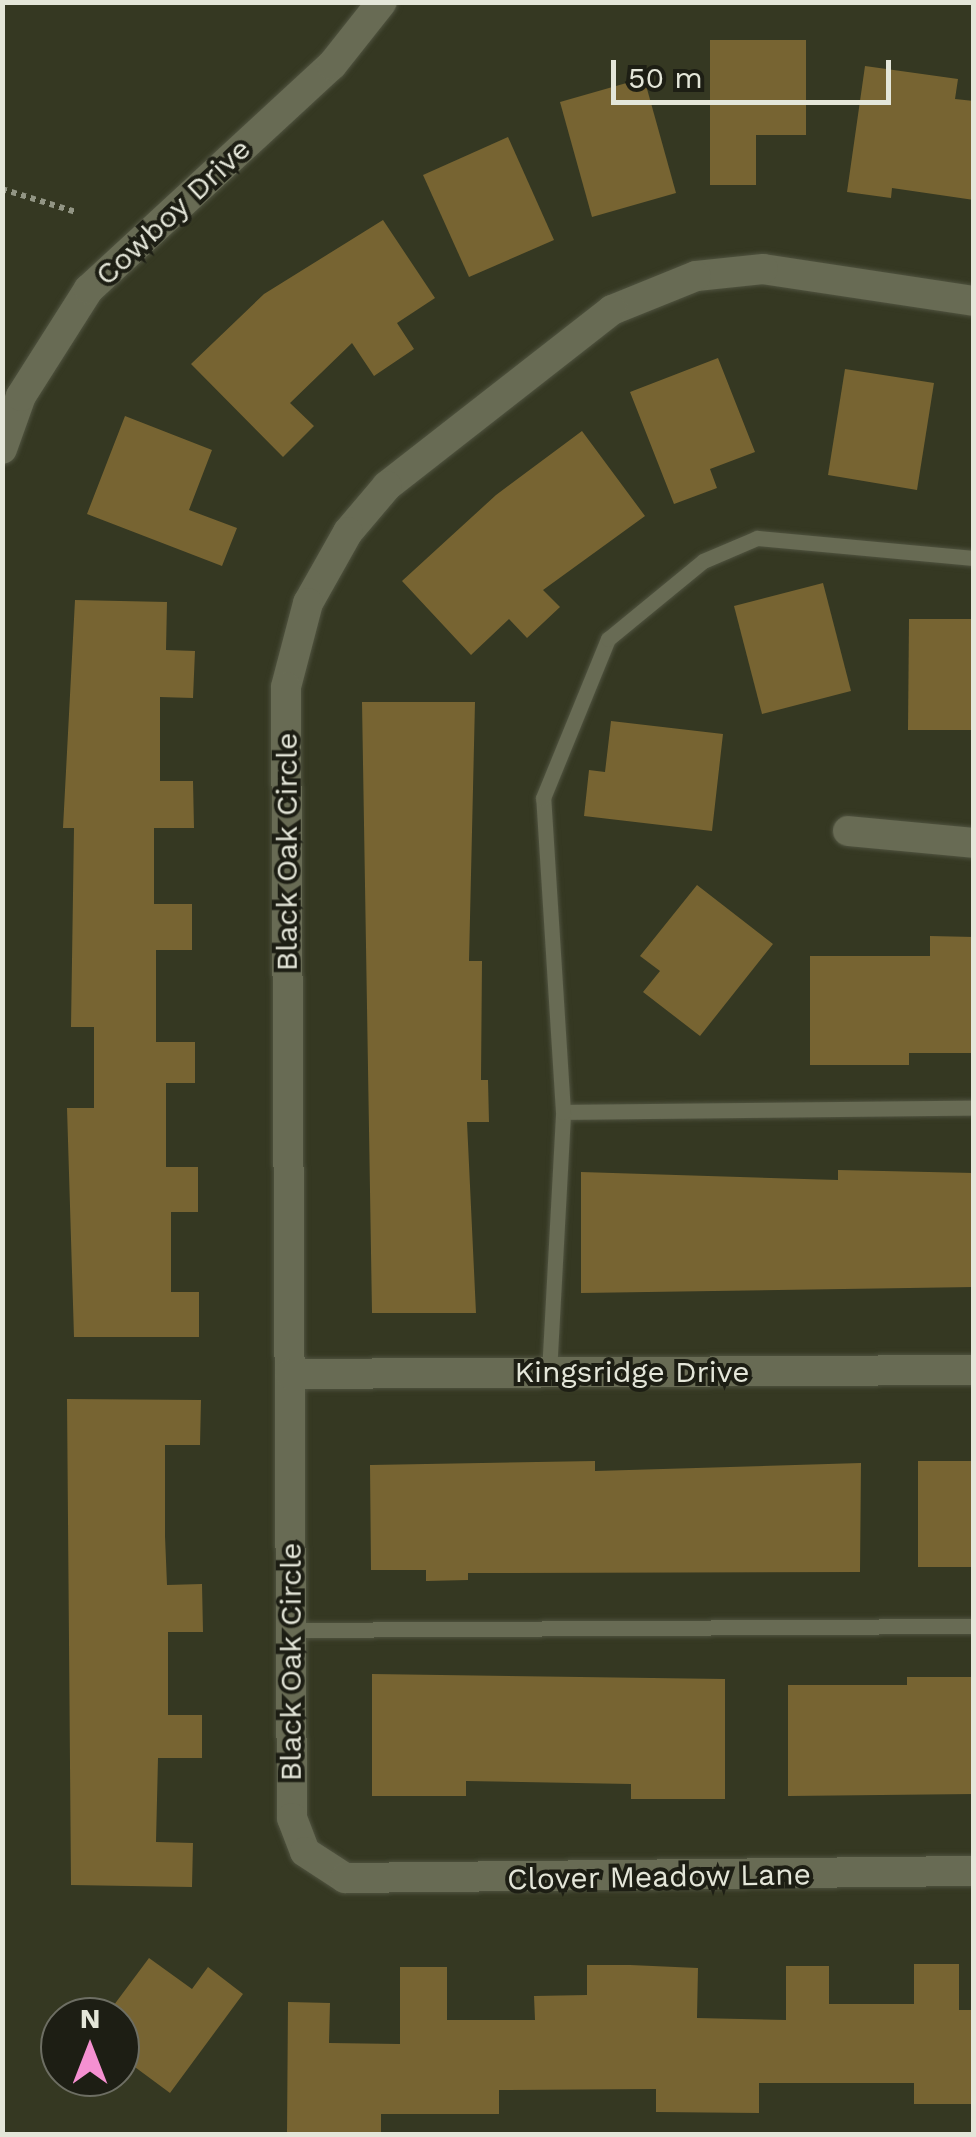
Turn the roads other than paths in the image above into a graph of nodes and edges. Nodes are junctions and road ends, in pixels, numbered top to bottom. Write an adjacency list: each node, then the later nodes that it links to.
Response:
1 (382, 2): 3 (street, Cowboy Drive)
2 (974, 301): 11 (street, Black Oak Circle)
3 (2, 449)
4 (974, 558): 8 (lane)
5 (848, 831): 6 (street)
6 (974, 843)
7 (974, 1108): 8 (lane)
8 (563, 1112): 10 (lane)
9 (974, 1370): 10 (street, Kingsridge Drive)
10 (548, 1372): 11 (street, Kingsridge Drive)
11 (290, 1374): 13 (street, Black Oak Circle)
12 (974, 1626): 13 (lane)
13 (291, 1630): 15 (street, Black Oak Circle)
14 (974, 1871): 15 (street, Clover Meadow Lane)
15 (344, 1878)

